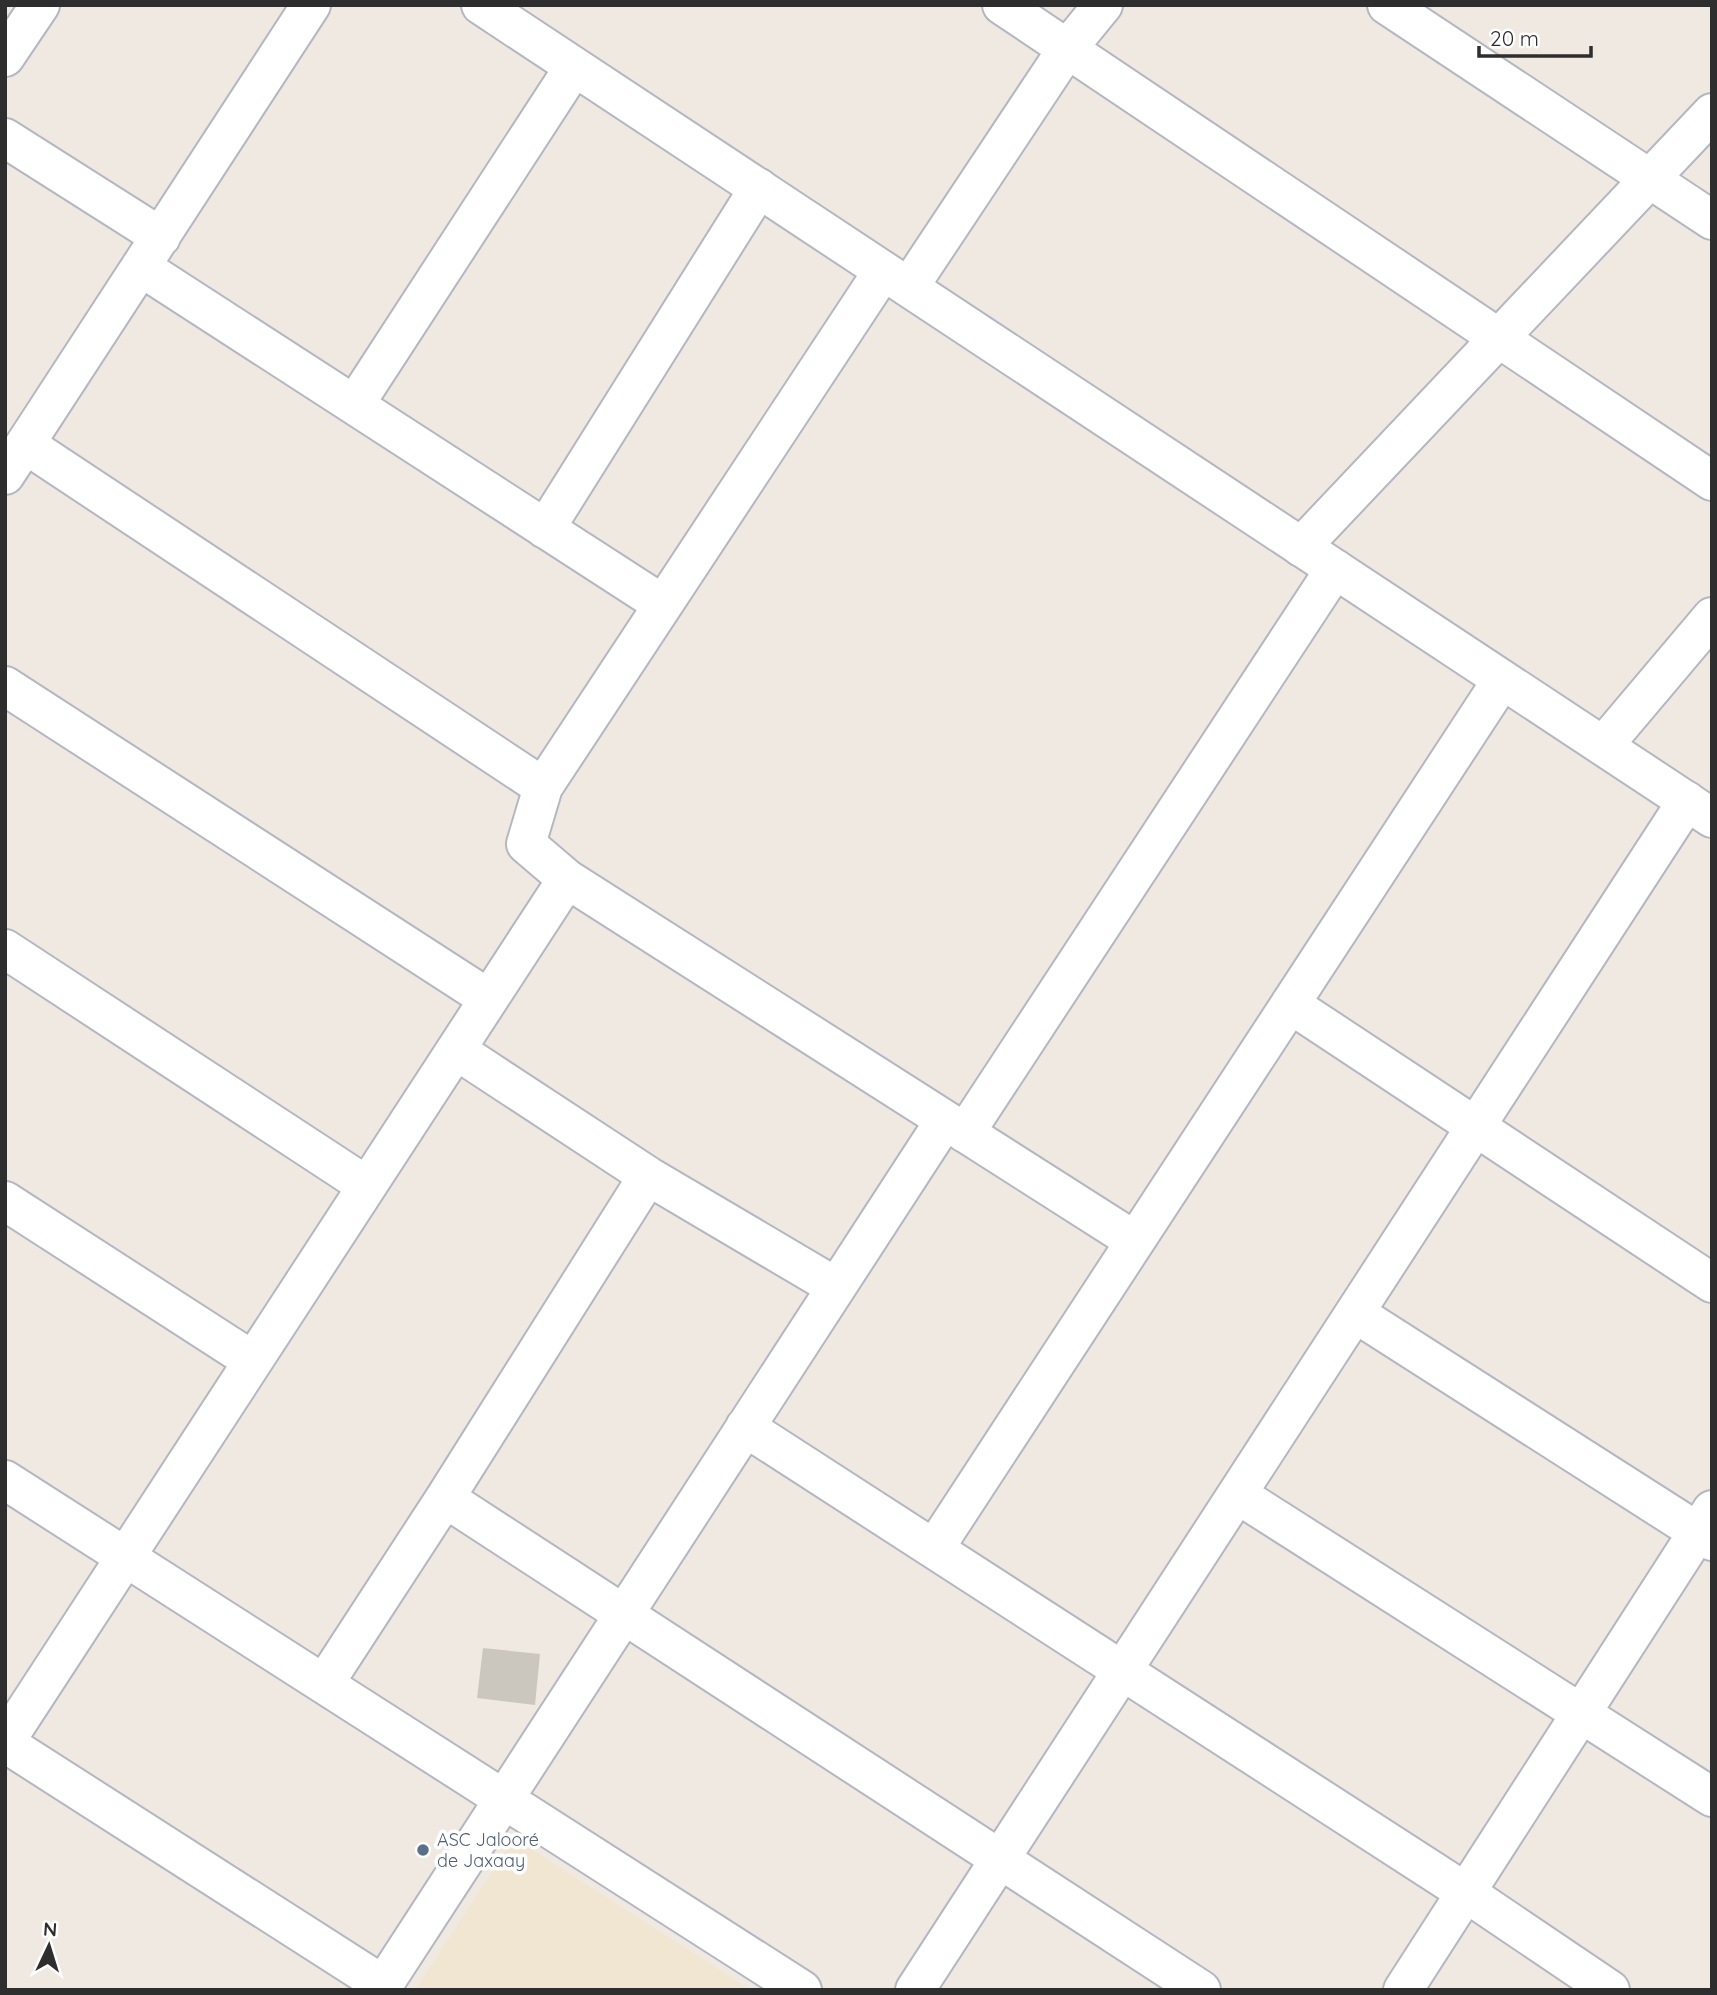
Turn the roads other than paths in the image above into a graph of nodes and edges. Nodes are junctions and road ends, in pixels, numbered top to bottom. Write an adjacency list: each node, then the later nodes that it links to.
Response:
1 (40, 5): 8 (street)
2 (312, 5): 15 (street)
3 (481, 5): 9 (street)
4 (1002, 5): 7 (street)
5 (1103, 5): 7 (street)
6 (1387, 5): 12 (street)
7 (1067, 49): 16 (street); 17 (street)
8 (5, 57)
9 (575, 67): 13 (street); 18 (street)
10 (1712, 113): 12 (street)
11 (5, 138): 15 (street)
12 (1650, 179): 14 (street); 17 (street)
13 (759, 188): 16 (street); 21 (street)
14 (1712, 220)
15 (151, 252): 18 (street); 19 (street)
16 (896, 279): 22 (street); 24 (street)
17 (1499, 338): 20 (street); 22 (street)
18 (355, 404): 21 (street)
19 (15, 459): 29 (street)
20 (1712, 481)
21 (545, 529): 24 (street)
22 (1301, 547): 23 (street)
23 (1335, 569): 26 (street); 36 (street)
24 (662, 604): 29 (street)
25 (1712, 617): 28 (street)
26 (1502, 680): 28 (street); 34 (street)
27 (5, 686): 33 (street)
28 (1603, 746): 30 (street)
29 (543, 787): 31 (street)
30 (1699, 809): 37 (street)
31 (567, 879): 33 (street); 36 (street)
32 (5, 949): 39 (street)
33 (489, 999): 35 (street)
34 (1290, 1004): 37 (street); 41 (street)
35 (456, 1050): 38 (street); 39 (street)
36 (955, 1126): 41 (street); 43 (street)
37 (1476, 1127): 42 (street); 44 (street)
38 (648, 1176): 43 (street); 49 (street)
39 (367, 1186): 45 (street)
40 (5, 1201): 45 (street)
41 (1135, 1241): 51 (street)
42 (1712, 1283)
43 (836, 1287): 46 (street)
44 (1355, 1313): 48 (street); 50 (street)
45 (253, 1361): 52 (street)
46 (746, 1427): 51 (street); 53 (street)
47 (5, 1480): 52 (street)
48 (1237, 1494): 54 (street); 56 (street)
49 (445, 1498): 53 (street); 55 (street)
50 (1707, 1528): 56 (street)
51 (934, 1549): 54 (street)
52 (125, 1557): 55 (street); 57 (street)
53 (624, 1613): 59 (street); 60 (street)
54 (1123, 1671): 60 (street); 61 (street)
55 (324, 1684): 59 (street)
56 (1581, 1714): 58 (street); 61 (street)
57 (5, 1742): 62 (street)
58 (1712, 1797)
59 (504, 1799): 62 (street); 63 (street)
60 (1001, 1858): 64 (street); 65 (street)
61 (1465, 1892): 66 (street); 67 (street)
62 (381, 1988)
63 (803, 1990)
64 (915, 1990)
65 (1202, 1990)
66 (1403, 1990)
67 (1610, 1990)

